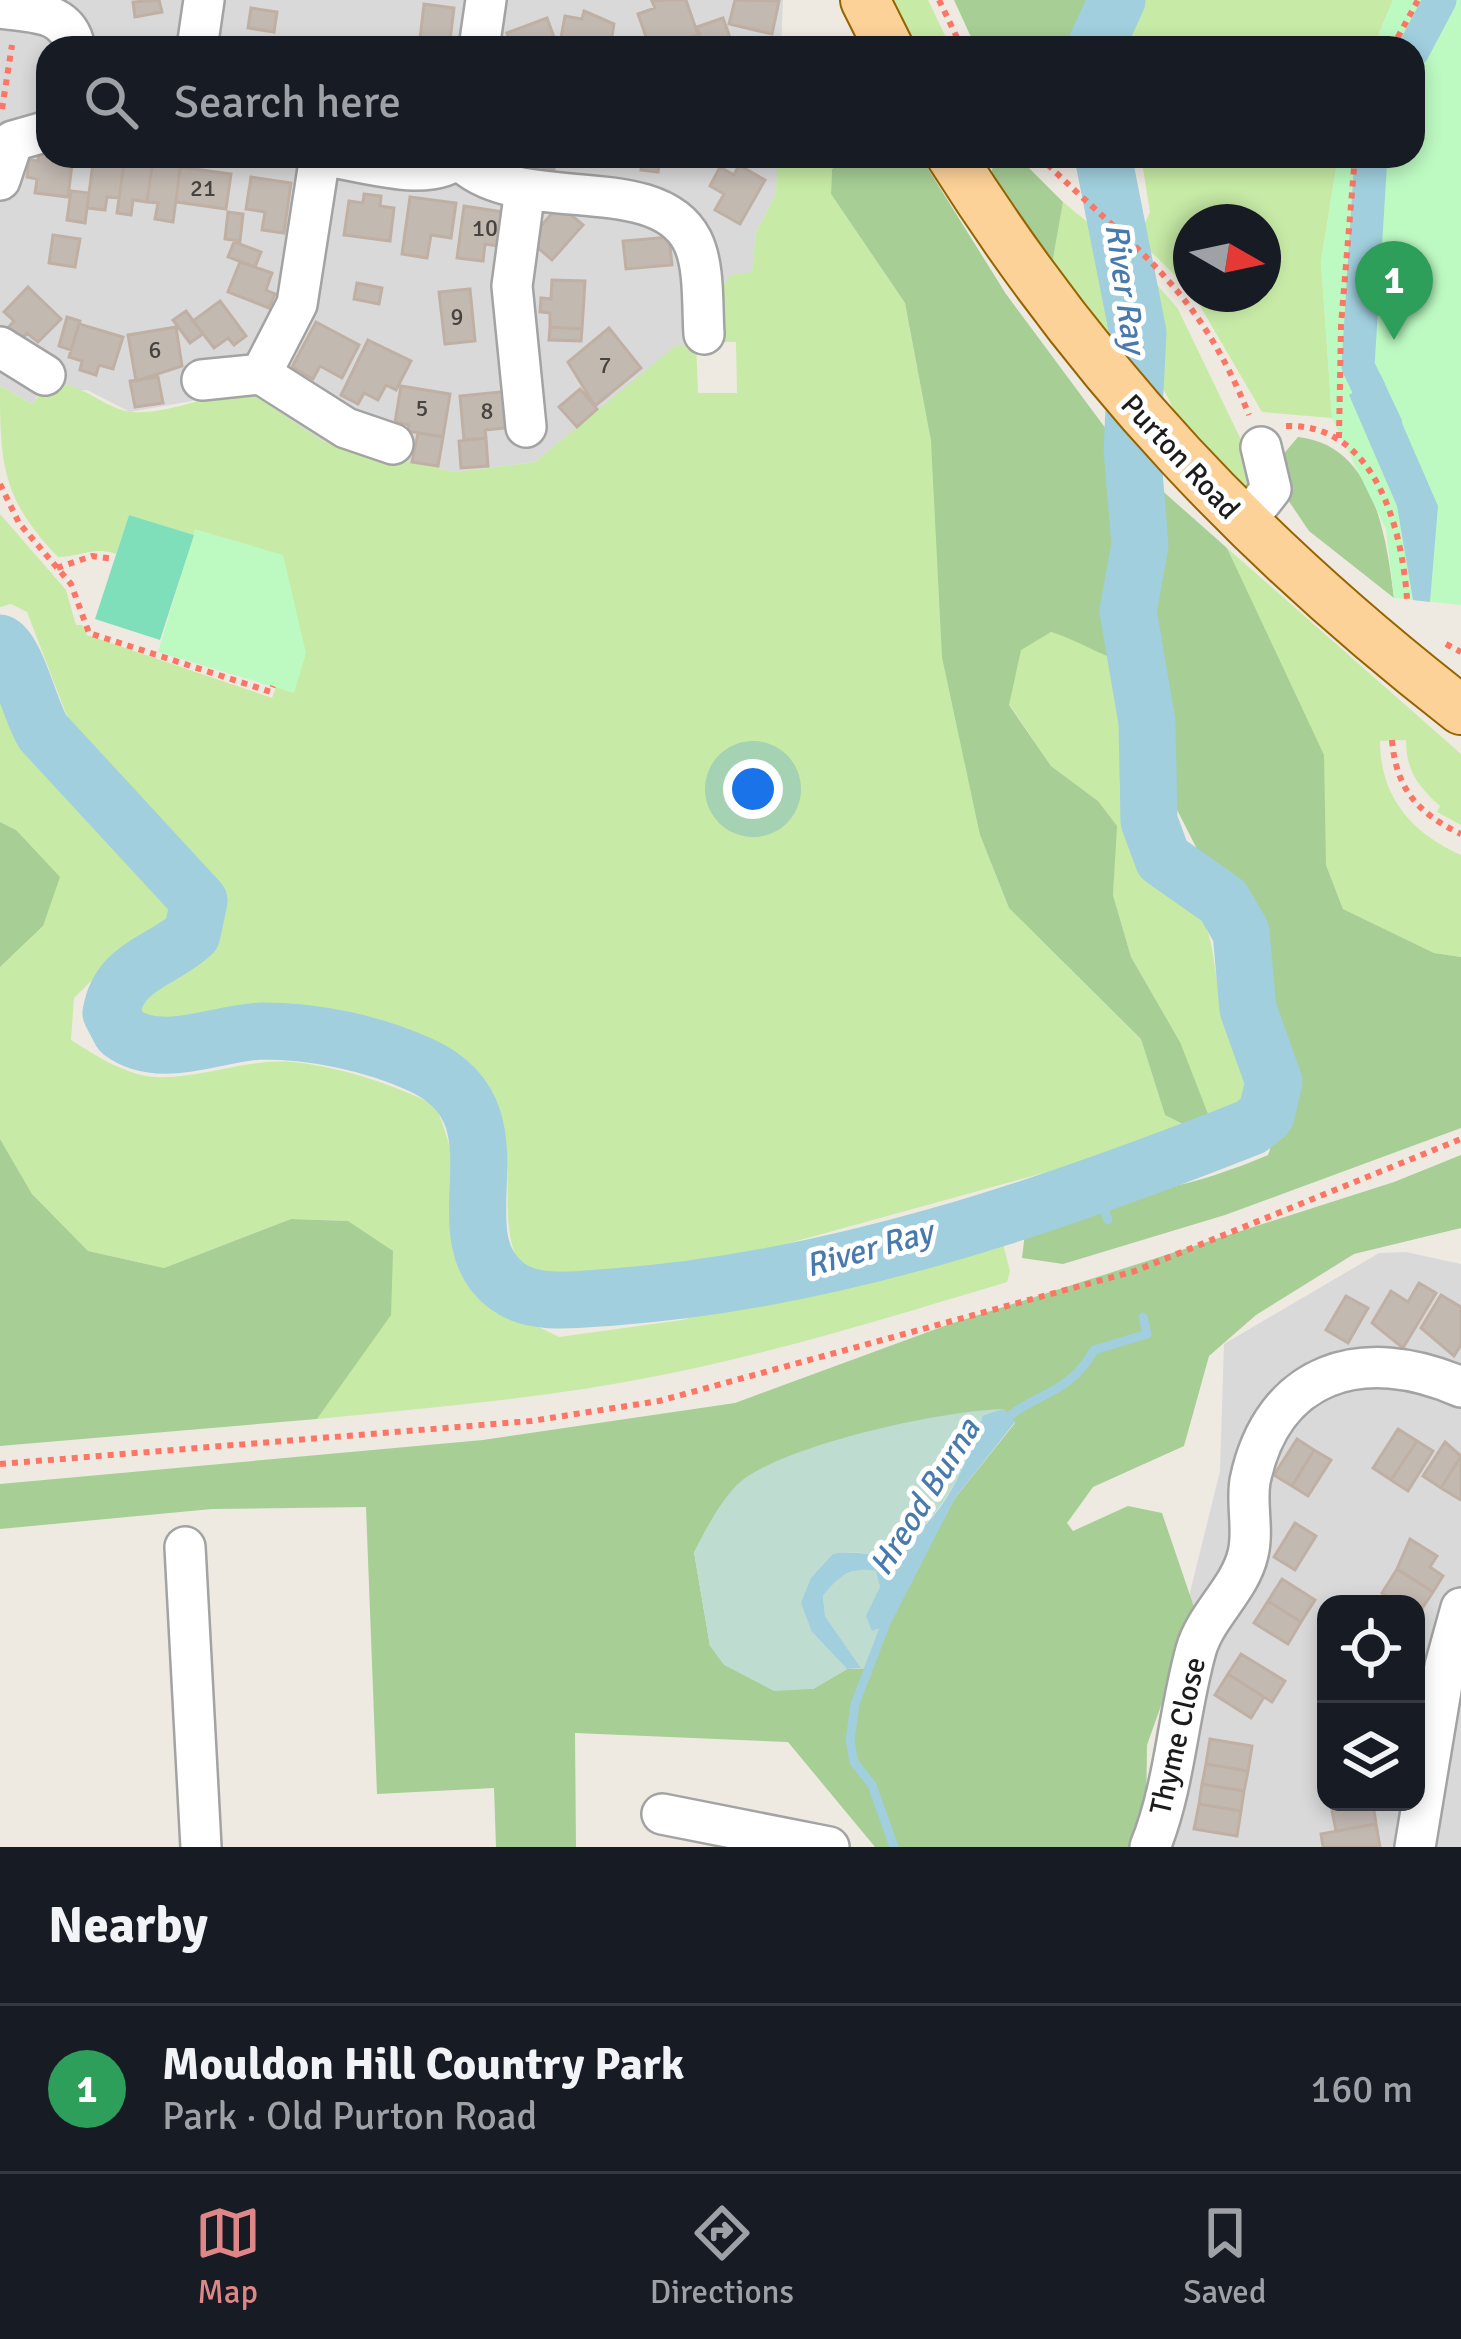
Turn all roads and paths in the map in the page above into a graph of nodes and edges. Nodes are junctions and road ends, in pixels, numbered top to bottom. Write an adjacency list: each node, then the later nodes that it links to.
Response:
1 (204, 0): 8 (street)
2 (486, 0): 9 (street)
3 (865, 0): 10 (main road)
4 (939, 0): 11 (path)
5 (1418, 0): 12 (path)
6 (28, 9): 7 (street); 13 (path)
7 (70, 36)
8 (199, 36)
9 (481, 36)
10 (883, 36)
11 (956, 36)
12 (1398, 36)
13 (0, 122)
14 (36, 134): 20 (street)
15 (321, 168): 24 (street)
16 (472, 168): 21 (street)
17 (959, 168): 32 (main road, Purton Road)
18 (1052, 168): 29 (path)
19 (1354, 168): 28 (path)
20 (0, 180)
21 (525, 189): 22 (street); 27 (street)
22 (704, 334)
23 (0, 347): 25 (street)
24 (261, 374): 26 (street); 30 (street)
25 (45, 375)
26 (202, 380)
27 (526, 427)
28 (1340, 438): 29 (path); 35 (path)
29 (1259, 441): 32 (street)
30 (393, 444)
31 (0, 484): 34 (path)
32 (1243, 525): 37 (main road, Purton Road)
33 (115, 559): 34 (path)
34 (57, 568): 36 (path)
35 (1407, 599)
36 (273, 686)
37 (1461, 710)
38 (1392, 740): 39 (path)
39 (1461, 834)
40 (1461, 1139): 42 (path)
41 (1461, 1388): 48 (street, Thyme Close)
42 (0, 1463)
43 (185, 1547): 46 (street)
44 (1461, 1608): 49 (street)
45 (662, 1814): 47 (street)
46 (201, 1847)
47 (829, 1847)
48 (1150, 1847)
49 (1415, 1847)

